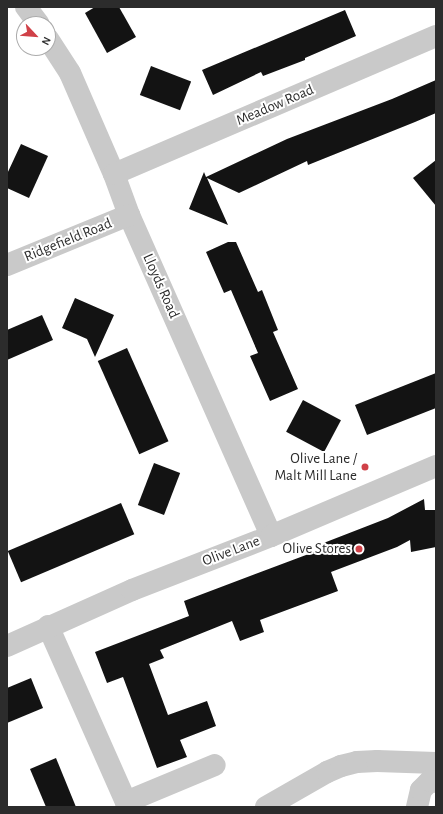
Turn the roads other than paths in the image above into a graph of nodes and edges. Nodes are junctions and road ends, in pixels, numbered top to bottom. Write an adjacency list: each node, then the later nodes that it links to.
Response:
1 (26, 7): 2 (street)
2 (33, 16)
3 (436, 36): 5 (street, Meadow Road)
4 (56, 51): 5 (street, Lloyds Road)
5 (114, 174): 6 (street, Lloyds Road)
6 (129, 215): 7 (street, Ridgefield Road); 9 (street, Lloyds Road)
7 (7, 265)
8 (436, 466): 9 (street, Olive Lane)
9 (271, 536): 10 (street, Olive Lane)
10 (48, 626): 11 (street, Olive Lane); 13 (street)
11 (7, 646)
12 (436, 763): 15 (street)
13 (215, 764)
14 (436, 782): 16 (street)
15 (266, 807)
16 (418, 807)

